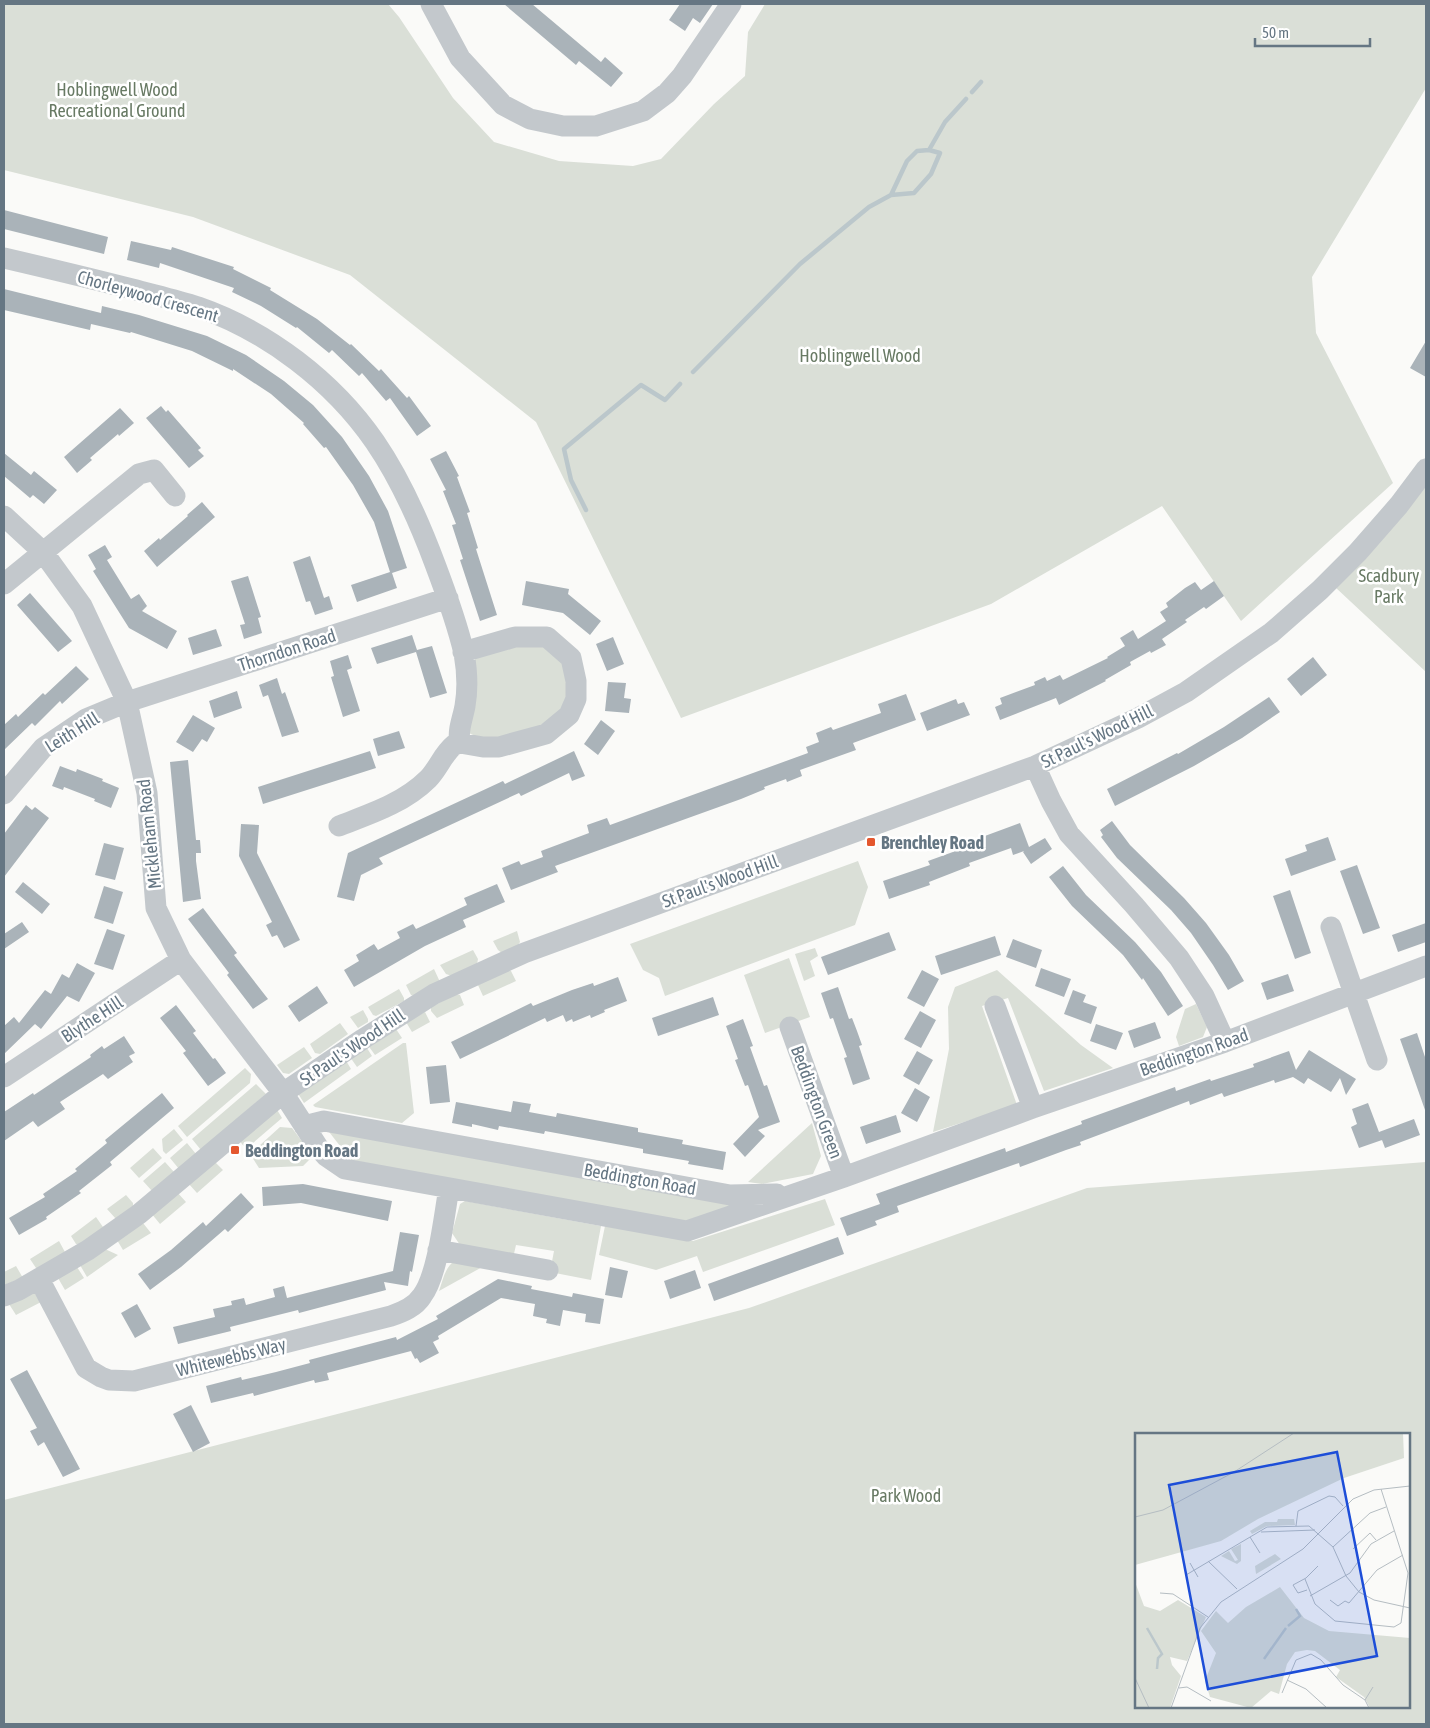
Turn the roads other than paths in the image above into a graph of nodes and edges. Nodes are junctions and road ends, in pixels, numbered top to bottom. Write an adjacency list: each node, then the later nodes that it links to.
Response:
1 (431, 4): 2 (street)
2 (731, 4)
3 (4, 258): 9 (street, Chorleywood Crescent)
4 (1426, 468): 13 (street, St Paul's Wood Hill)
5 (175, 496): 7 (street)
6 (4, 516): 7 (street, Mickleham Road)
7 (42, 552): 8 (street); 11 (street, Mickleham Road)
8 (4, 584)
9 (448, 598): 10 (street, Chorleywood Crescent); 11 (street, Thorndon Road)
10 (463, 652): 12 (street); 12 (street)
11 (127, 702): 14 (street, Leith Hill); 17 (street, Mickleham Road)
12 (460, 743): 15 (street)
13 (1036, 766): 22 (street); 25 (street, St Paul's Wood Hill)
14 (4, 794)
15 (339, 826)
16 (1332, 927): 19 (street)
17 (181, 960): 24 (street, Blythe Hill); 25 (street, Mickleham Road)
18 (1426, 966): 19 (street, Beddington Road)
19 (1354, 992): 22 (street, Beddington Road); 23 (street)
20 (995, 1006): 26 (street)
21 (790, 1028): 28 (street, Beddington Green)
22 (1225, 1042): 26 (street, Beddington Road)
23 (1377, 1060)
24 (4, 1077)
25 (283, 1093): 27 (street, Beddington Road); 33 (street, St Paul's Wood Hill)
26 (1033, 1108): 28 (street, Beddington Road)
27 (304, 1126): 29 (street, Beddington Road); 30 (street, Beddington Road)
28 (844, 1177): 30 (street, Beddington Road)
29 (449, 1188): 30 (street, Beddington Road); 31 (street, Whitewebbs Way)
30 (800, 1193)
31 (438, 1250): 32 (street); 33 (street, Whitewebbs Way)
32 (548, 1270)
33 (39, 1279): 34 (street, St Paul's Wood Hill)
34 (4, 1296)

